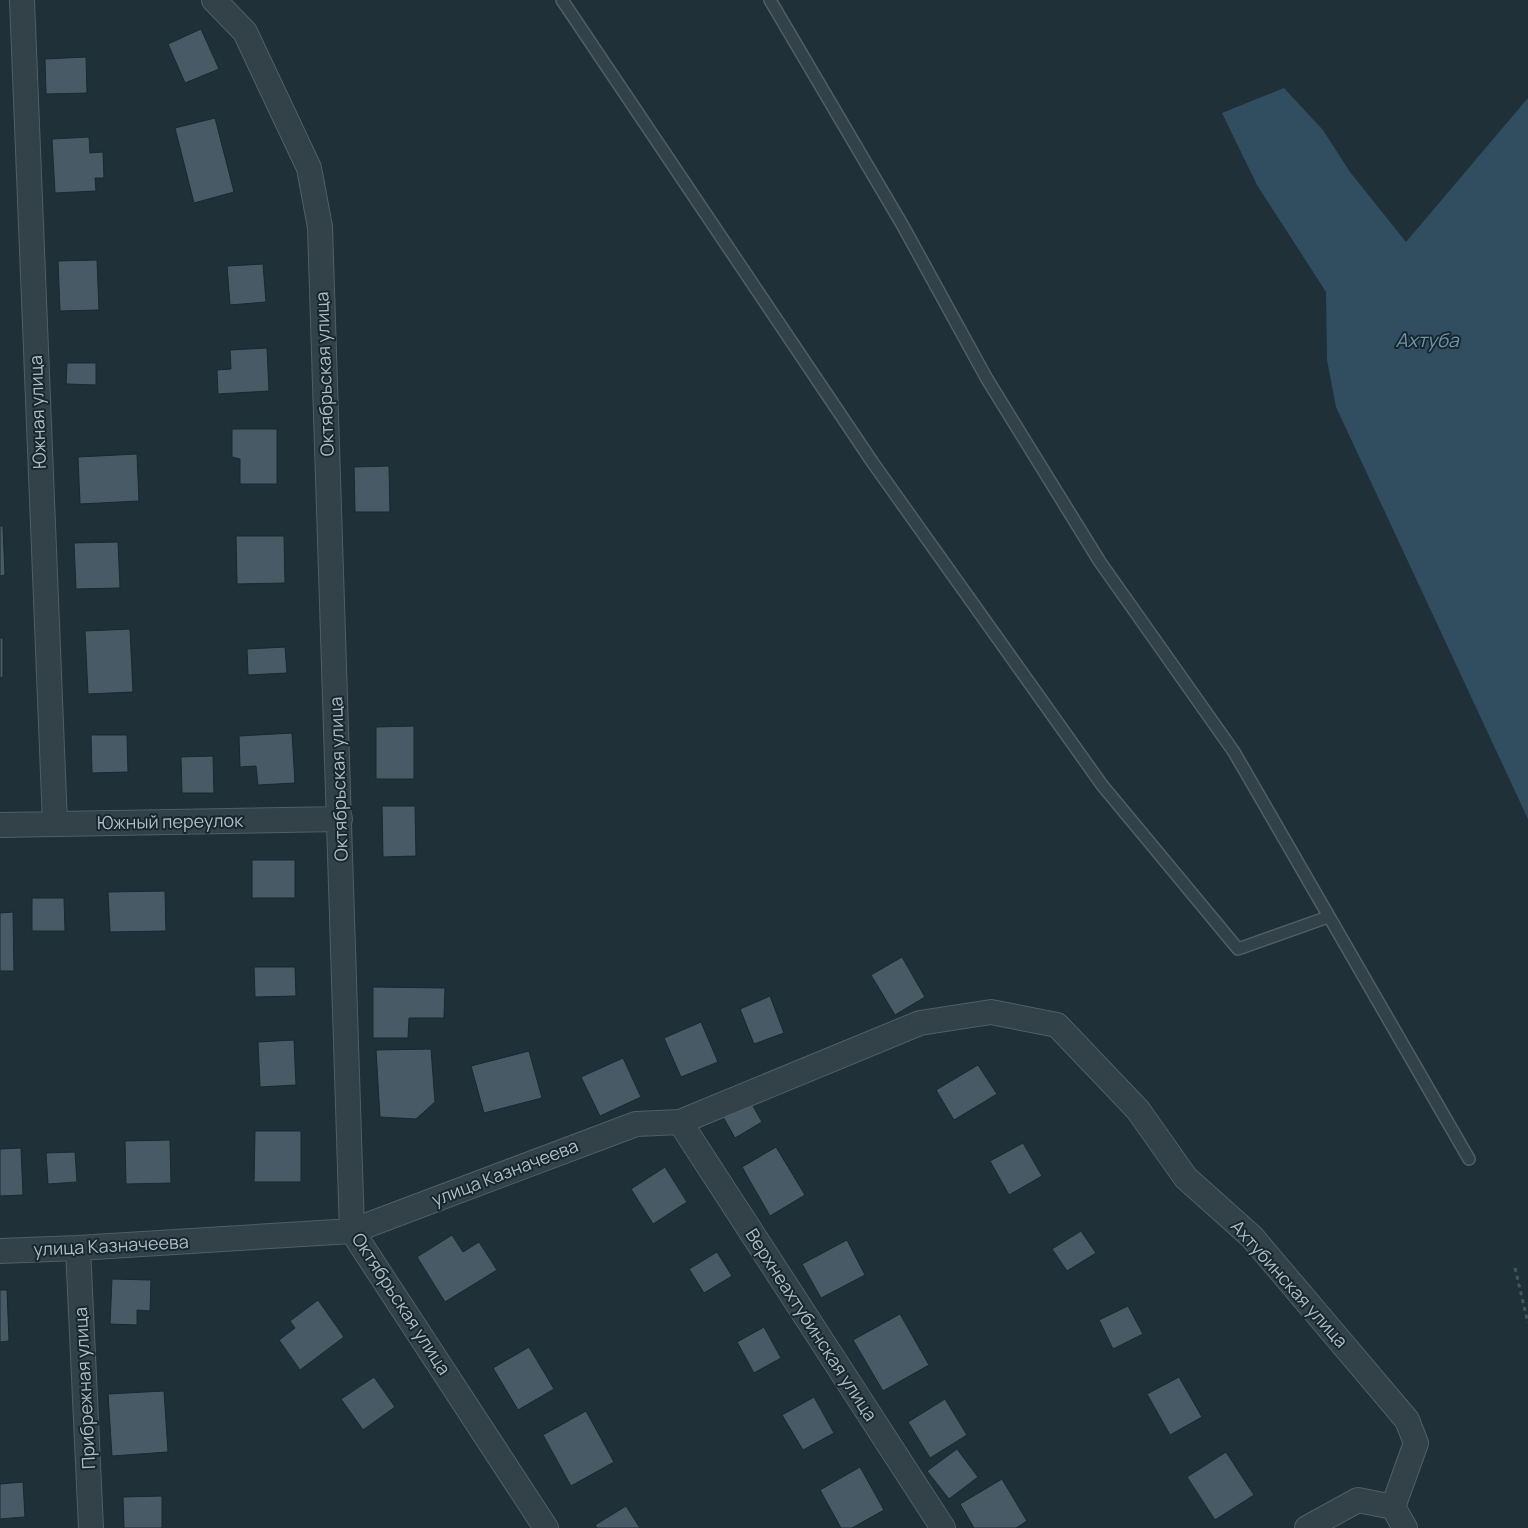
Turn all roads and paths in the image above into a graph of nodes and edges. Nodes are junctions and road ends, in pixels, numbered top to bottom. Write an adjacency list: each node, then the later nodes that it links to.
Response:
1 (22, 0): 6 (street, Южная улица)
2 (214, 0): 5 (street, Октябрьская улица)
3 (562, 0): 8 (lane)
4 (770, 0): 8 (lane)
5 (340, 819): 6 (street, Южный переулок); 12 (street, Октябрьская улица)
6 (55, 824): 7 (street, Южный переулок)
7 (0, 825)
8 (1328, 916): 11 (lane)
9 (992, 1012): 10 (street, улица Казначеева); 17 (street, Ахтубинская улица)
10 (680, 1122): 12 (street, улица Казначеева); 20 (street, Верхнеахтубинская улица)
11 (1469, 1159)
12 (352, 1232): 13 (street, улица Казначеева); 19 (street, Октябрьская улица)
13 (78, 1248): 14 (street, улица Казначеева); 18 (street, Прибрежная улица)
14 (0, 1251)
15 (1515, 1268): 16 (path)
16 (1528, 1322)
17 (1394, 1507): 21 (street); 22 (street)
18 (91, 1528)
19 (546, 1528)
20 (943, 1528)
21 (1307, 1528)
22 (1405, 1528)

